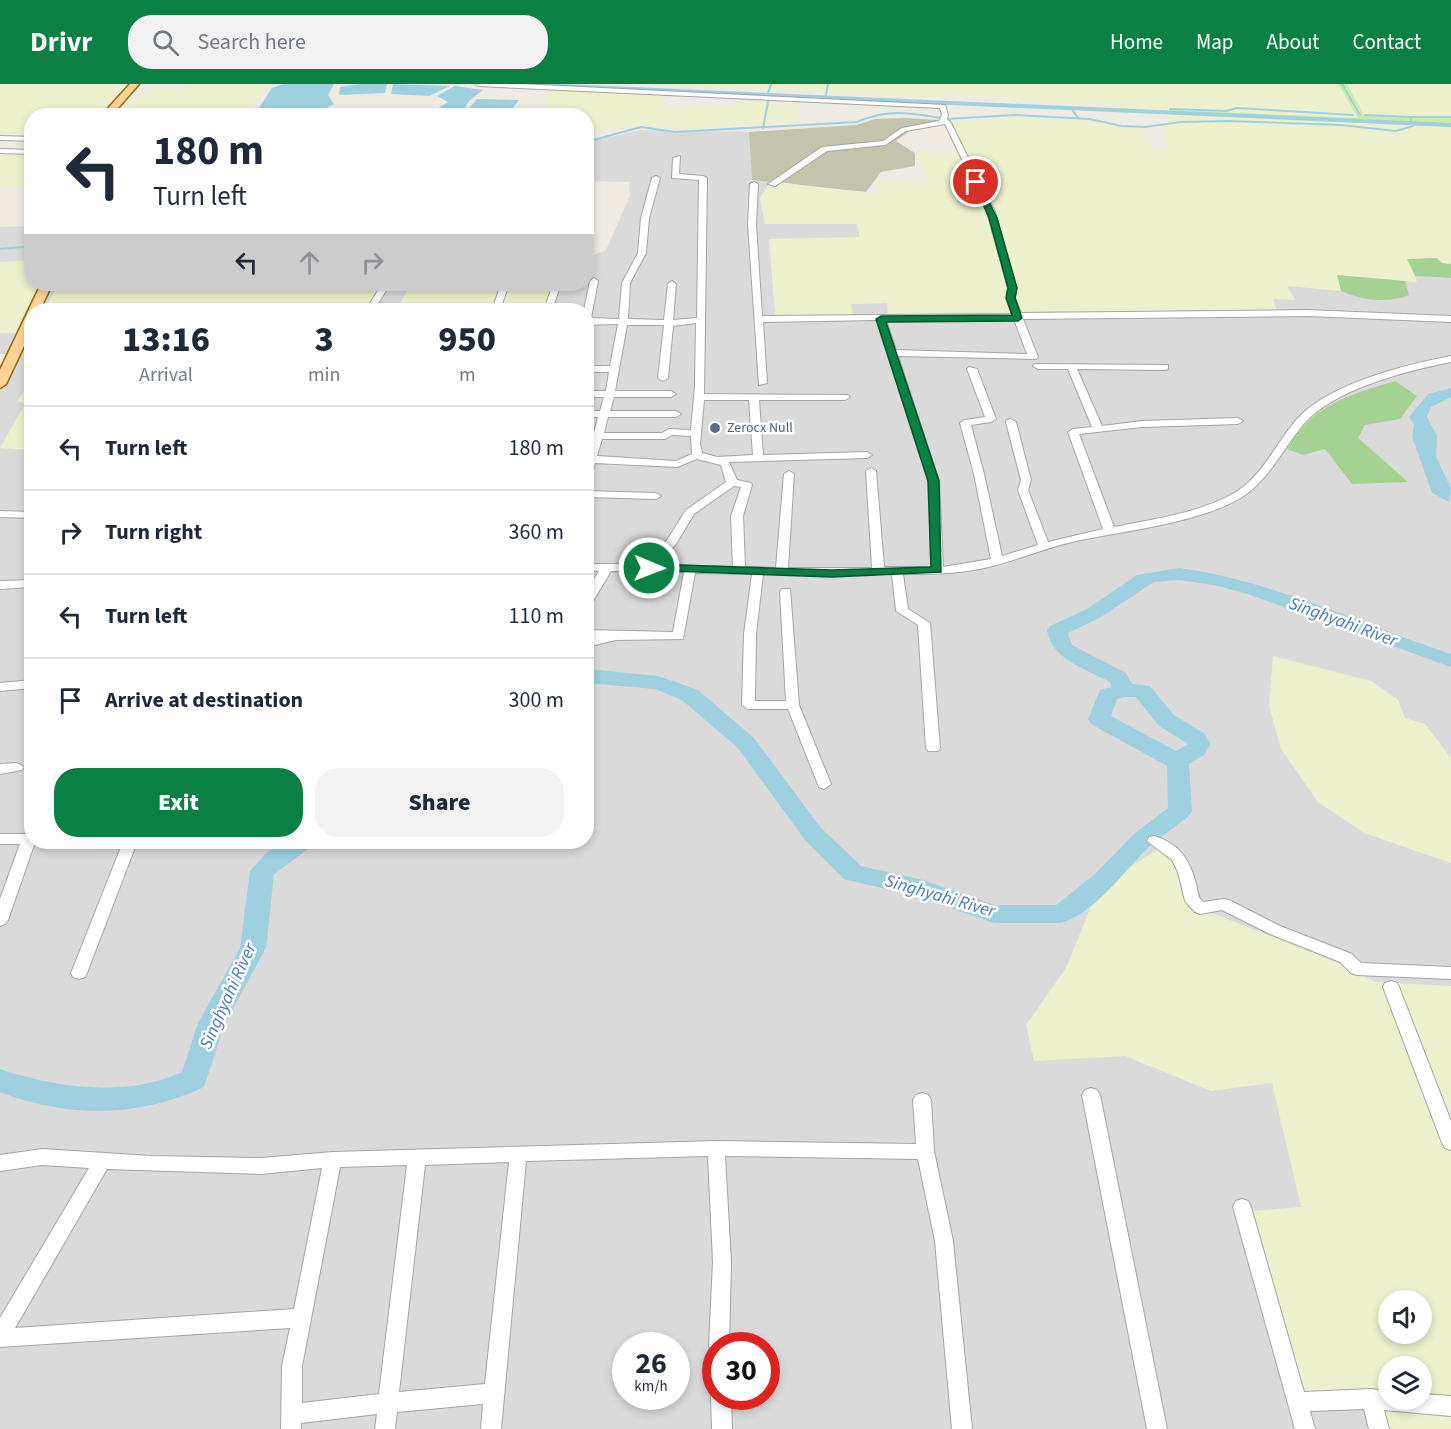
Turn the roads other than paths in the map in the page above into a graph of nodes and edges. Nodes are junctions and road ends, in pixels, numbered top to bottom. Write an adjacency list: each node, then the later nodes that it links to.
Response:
1 (135, 84): 3 (main road)
2 (478, 84): 4 (street)
3 (112, 108)
4 (943, 120): 12 (street); 14 (street)
5 (0, 138): 6 (street)
6 (24, 139)
7 (0, 151): 8 (street)
8 (24, 152)
9 (677, 158): 18 (street)
10 (656, 178): 20 (street)
11 (754, 183): 32 (street)
12 (772, 184)
13 (672, 284): 21 (street)
14 (1018, 318): 16 (street); 17 (street); 23 (street)
15 (763, 319): 16 (street)
16 (881, 319): 23 (street)
17 (1451, 319)
18 (701, 320): 21 (street); 37 (street)
19 (594, 321): 20 (street)
20 (622, 321): 21 (street); 29 (street)
21 (668, 322): 31 (street)
22 (24, 338): 33 (main road)
23 (892, 353): 71 (street)
24 (1451, 359): 62 (street)
25 (1038, 366): 26 (street)
26 (1071, 366): 27 (street); 45 (street)
27 (1165, 367)
28 (594, 369): 29 (street)
29 (614, 369): 35 (street)
30 (972, 369): 64 (street)
31 (663, 378)
32 (762, 383)
33 (0, 384)
34 (594, 394): 35 (street)
35 (610, 394): 36 (street); 41 (street)
36 (671, 394)
37 (699, 397): 39 (street); 46 (street)
38 (845, 397): 39 (street)
39 (754, 398): 52 (street)
40 (594, 414): 41 (street)
41 (604, 414): 42 (street); 48 (street)
42 (676, 414)
43 (1238, 421): 45 (street)
44 (1011, 422): 63 (street)
45 (1098, 428): 62 (street)
46 (696, 433): 48 (street); 50 (street)
47 (594, 436): 48 (street)
48 (599, 436): 49 (street)
49 (594, 449)
50 (697, 455): 53 (street); 54 (street)
51 (867, 455): 52 (street)
52 (758, 458): 54 (street)
53 (594, 459)
54 (721, 459): 57 (street)
55 (871, 471): 73 (street)
56 (789, 474): 72 (street)
57 (732, 483): 67 (street); 69 (street)
58 (594, 494): 59 (street)
59 (656, 496)
60 (0, 514): 61 (street)
61 (24, 515)
62 (1110, 532): 63 (street)
63 (1044, 546): 64 (street)
64 (997, 561): 71 (street)
65 (594, 567): 66 (street)
66 (607, 567): 67 (street); 77 (street)
67 (649, 568): 68 (street)
68 (690, 569): 69 (street); 80 (street)
69 (739, 570): 70 (street)
70 (758, 570): 72 (street); 84 (street)
71 (937, 570): 74 (street)
72 (782, 571): 73 (street)
73 (878, 571): 74 (street)
74 (897, 571): 85 (street)
75 (24, 584): 76 (street)
76 (0, 585)
77 (594, 589)
78 (786, 592): 84 (street)
79 (594, 635): 80 (street)
80 (616, 636): 81 (street)
81 (594, 642)
82 (24, 685): 83 (street)
83 (0, 687)
84 (793, 705): 88 (street)
85 (933, 748)
86 (17, 767): 87 (street)
87 (0, 769)
88 (824, 784)
89 (0, 839): 90 (street)
90 (24, 839)
91 (1154, 841): 96 (street)
92 (26, 849): 94 (street)
93 (127, 849): 95 (street)
94 (0, 920)
95 (79, 973)
96 (1451, 973)
97 (1391, 987): 100 (street)
98 (1091, 1095): 123 (street)
99 (922, 1100): 102 (street)
100 (1451, 1143)
101 (716, 1148): 102 (street); 103 (street); 110 (street)
102 (926, 1151): 122 (street)
103 (518, 1156): 104 (street); 112 (street)
104 (417, 1157): 105 (street); 115 (street)
105 (333, 1160): 106 (street); 109 (street)
106 (102, 1161): 107 (street); 111 (street)
107 (0, 1163)
108 (1242, 1207): 114 (street)
109 (300, 1318): 111 (street); 118 (street)
110 (720, 1332)
111 (0, 1337)
112 (496, 1393): 115 (street); 120 (street)
113 (1371, 1400): 114 (street); 116 (street); 125 (street)
114 (1297, 1402): 124 (street)
115 (387, 1404): 118 (street); 119 (street)
116 (1451, 1406)
117 (721, 1410): 121 (street)
118 (291, 1422)
119 (386, 1429)
120 (491, 1429)
121 (722, 1429)
122 (962, 1429)
123 (1157, 1429)
124 (1305, 1429)
125 (1379, 1429)

